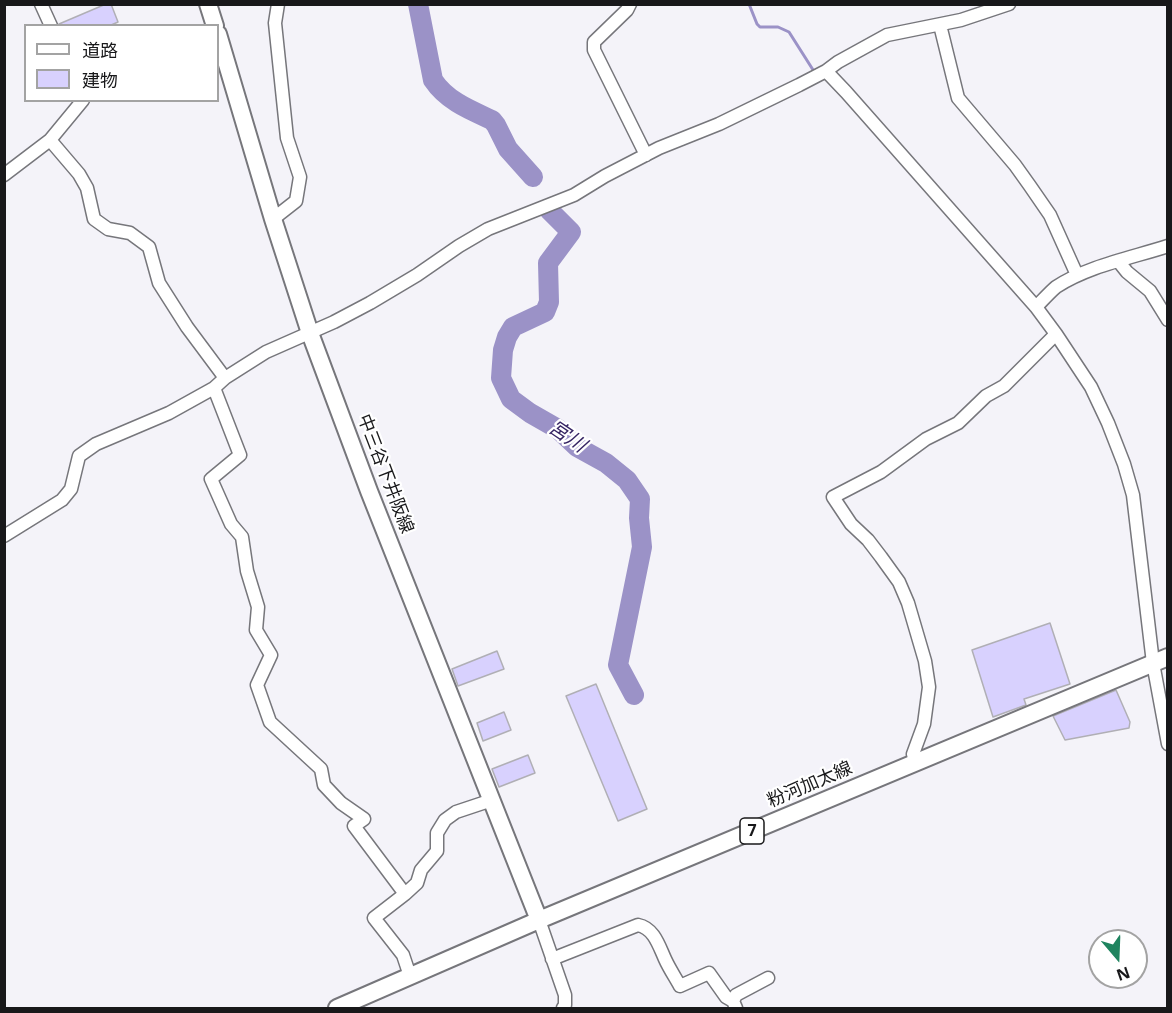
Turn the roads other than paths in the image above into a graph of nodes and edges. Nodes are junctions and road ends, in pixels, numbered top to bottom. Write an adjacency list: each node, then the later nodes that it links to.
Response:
1 (41, 4): 6 (street)
2 (208, 4): 7 (main road)
3 (278, 4): 15 (street)
4 (630, 4): 13 (street)
5 (1009, 4): 8 (street)
6 (50, 24)
7 (214, 24)
8 (940, 25): 10 (street); 18 (street)
9 (219, 43): 15 (main road, 中三谷下井阪線)
10 (826, 71): 13 (street); 19 (street)
11 (81, 102): 12 (street)
12 (50, 140): 14 (street); 23 (street)
13 (646, 155): 21 (street)
14 (4, 175)
15 (273, 219): 21 (main road, 中三谷下井阪線)
16 (1167, 246): 17 (street)
17 (1119, 262): 18 (street); 20 (street)
18 (1077, 275): 19 (street)
19 (1036, 308): 22 (street)
20 (1167, 320)
21 (310, 333): 23 (street); 29 (main road, 中三谷下井阪線)
22 (1056, 333): 26 (street); 28 (street)
23 (225, 378): 24 (street)
24 (214, 388): 25 (street); 30 (street)
25 (4, 536)
26 (1160, 660): 27 (street); 28 (main road, 粉河加太線 / 7)
27 (1167, 744)
28 (915, 762): 31 (main road, 粉河加太線 / 7)
29 (492, 800): 30 (street); 31 (main road, 中三谷下井阪線)
30 (405, 894): 33 (street)
31 (538, 920): 32 (street); 33 (main road, 粉河加太線 / 7)
32 (552, 959): 35 (street); 36 (street)
33 (410, 976): 37 (main road, 粉河加太線 / 7)
34 (768, 978): 35 (street)
35 (735, 1005)
36 (566, 1007)
37 (337, 1008)

